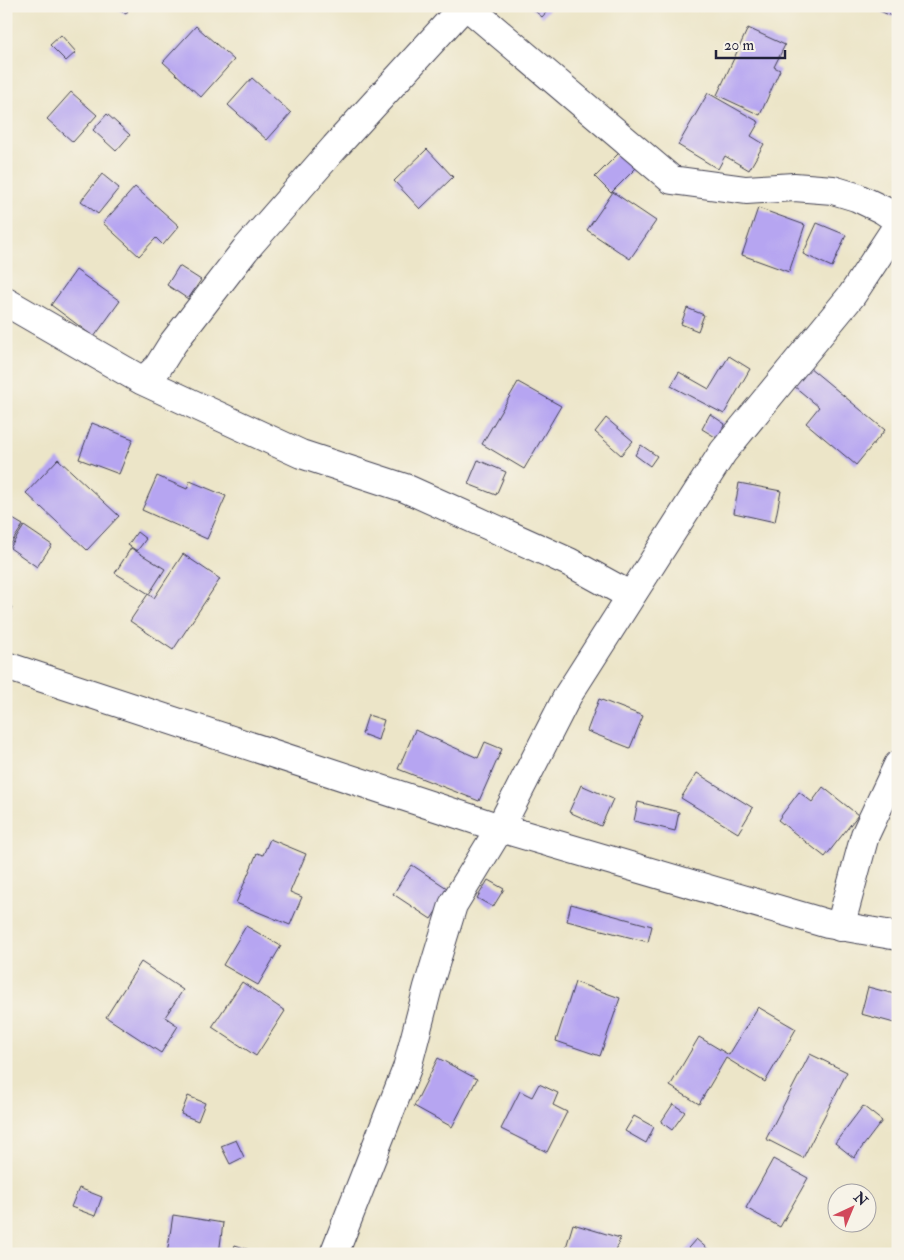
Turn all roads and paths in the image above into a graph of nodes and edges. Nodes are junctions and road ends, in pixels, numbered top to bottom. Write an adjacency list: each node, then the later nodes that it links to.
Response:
1 (466, 6): 2 (street); 5 (street)
2 (898, 220)
3 (898, 225): 6 (street)
4 (6, 302): 5 (street)
5 (143, 381): 6 (street)
6 (631, 596): 9 (street)
7 (6, 666): 9 (street)
8 (898, 765): 10 (street)
9 (500, 828): 10 (street); 12 (street)
10 (840, 927): 11 (street)
11 (898, 936)
12 (334, 1254)

